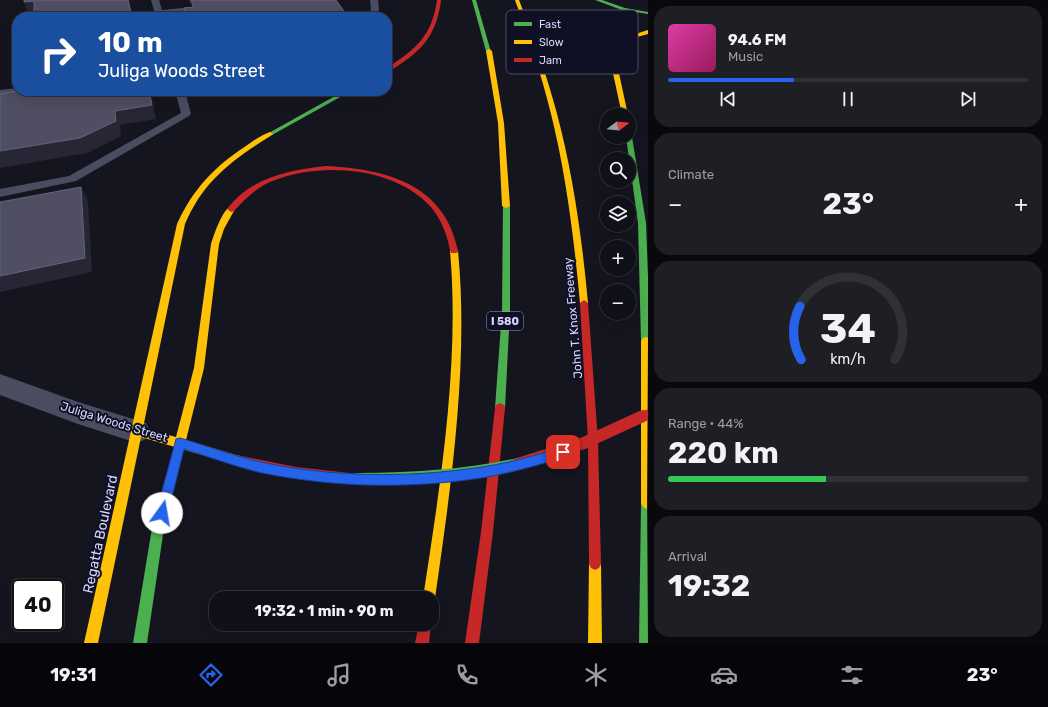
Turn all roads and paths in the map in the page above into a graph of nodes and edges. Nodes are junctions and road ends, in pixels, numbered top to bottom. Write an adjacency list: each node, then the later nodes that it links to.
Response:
1 (155, 0): 11 (lane)
2 (374, 0): 13 (lane)
3 (439, 0): 17 (main road)
4 (474, 0): 38 (main road, I 580)
5 (517, 0): 8 (main road, John T. Knox Freeway)
6 (597, 0): 9 (main road)
7 (214, 6): 12 (lane)
8 (521, 10)
9 (630, 10)
10 (638, 11): 14 (main road)
11 (159, 12)
12 (178, 12)
13 (373, 12)
14 (648, 13)
15 (648, 32): 16 (main road)
16 (638, 35)
17 (392, 66)
18 (543, 74): 39 (main road, John T. Knox Freeway)
19 (616, 74): 21 (main road)
20 (621, 74): 21 (main road)
21 (619, 85): 26 (main road)
22 (12, 92): 23 (lane)
23 (0, 93)
24 (181, 96): 28 (lane)
25 (339, 96): 31 (main road, Regatta Boulevard)
26 (624, 108)
27 (630, 144): 40 (main road)
28 (0, 193)
29 (0, 384): 31 (street, Juliga Woods Street)
30 (648, 414): 32 (main road, Juliga Woods Street, bridge)
31 (137, 430): 32 (main road, Juliga Woods Street); 35 (main road, Regatta Boulevard)
32 (180, 443): 33 (main road); 36 (main road)
33 (431, 591)
34 (424, 631): 37 (main road)
35 (91, 643)
36 (140, 643)
37 (422, 643)
38 (472, 643)
39 (595, 643)
40 (646, 643)

